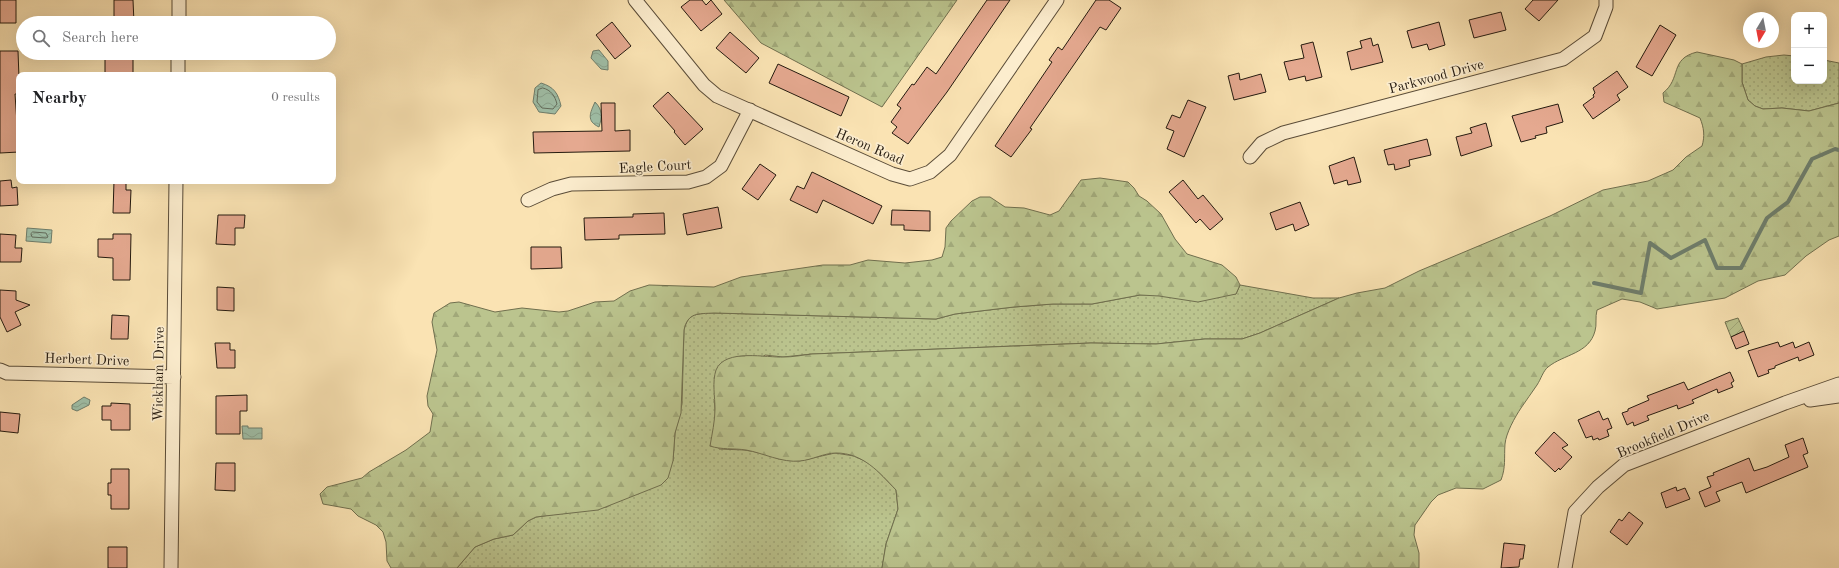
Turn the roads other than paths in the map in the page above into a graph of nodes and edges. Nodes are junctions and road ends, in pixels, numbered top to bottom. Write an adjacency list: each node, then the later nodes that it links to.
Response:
1 (179, 0): 5 (street)
2 (635, 0): 8 (street, Heron Road)
3 (1057, 0): 8 (street, Heron Road)
4 (1606, 0): 9 (street, Parkwood Drive)
5 (179, 16)
6 (178, 60): 7 (street)
7 (178, 72)
8 (750, 110): 11 (street, Eagle Court)
9 (1250, 157)
10 (176, 184): 13 (street, Wickham Drive)
11 (528, 200)
12 (0, 370): 13 (street, Herbert Drive)
13 (174, 377): 17 (street, Wickham Drive)
14 (1839, 384): 16 (street, Brookfield Drive)
15 (1839, 396): 16 (street, Brookfield Drive)
16 (1784, 403): 18 (street, Brookfield Drive)
17 (171, 568)
18 (1565, 568)

